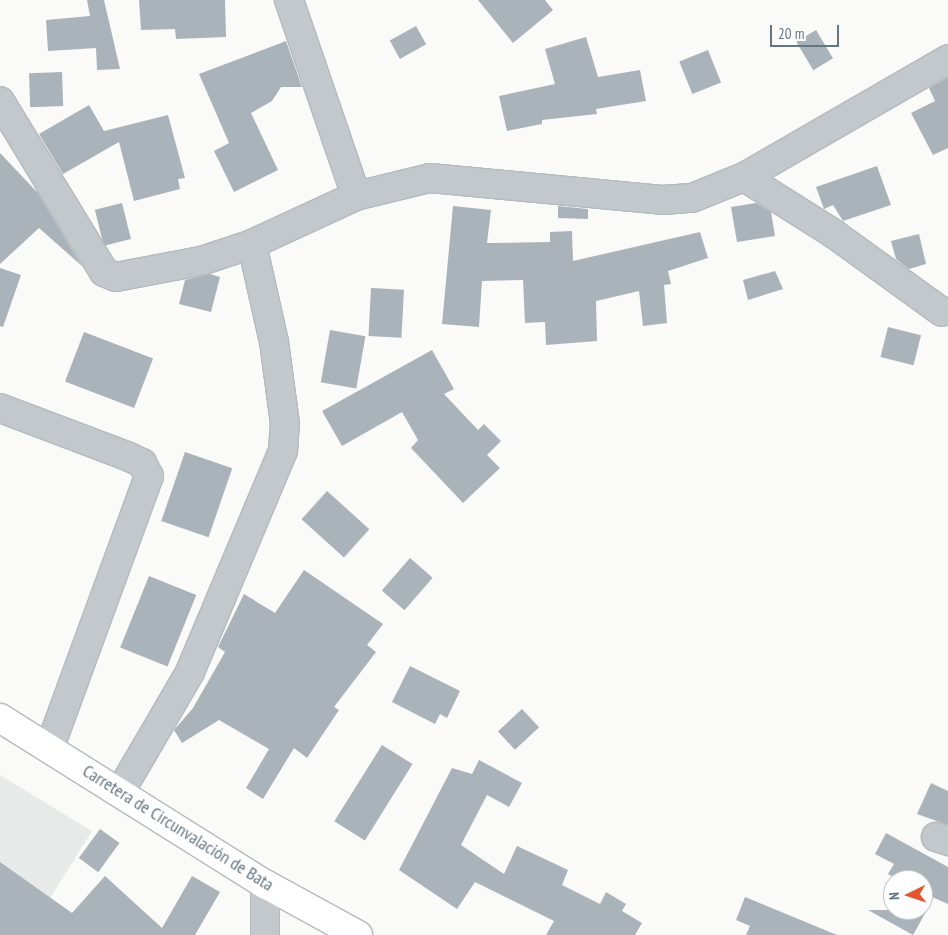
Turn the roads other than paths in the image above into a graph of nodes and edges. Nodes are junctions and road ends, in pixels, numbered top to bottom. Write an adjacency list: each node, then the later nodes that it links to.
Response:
1 (289, 0): 5 (street)
2 (948, 59): 4 (street)
3 (0, 101): 6 (street)
4 (744, 177): 5 (street); 7 (street)
5 (356, 196): 6 (street)
6 (252, 244): 11 (street)
7 (942, 312)
8 (0, 408): 10 (street)
9 (0, 718): 10 (main road, Carretera de Circunvalación de Bata)
10 (50, 748): 11 (main road, Carretera de Circunvalación de Bata)
11 (120, 792): 12 (main road, Carretera de Circunvalación de Bata)
12 (265, 884): 13 (street); 14 (main road, Carretera de Circunvalación de Bata)
13 (265, 935)
14 (358, 935)

